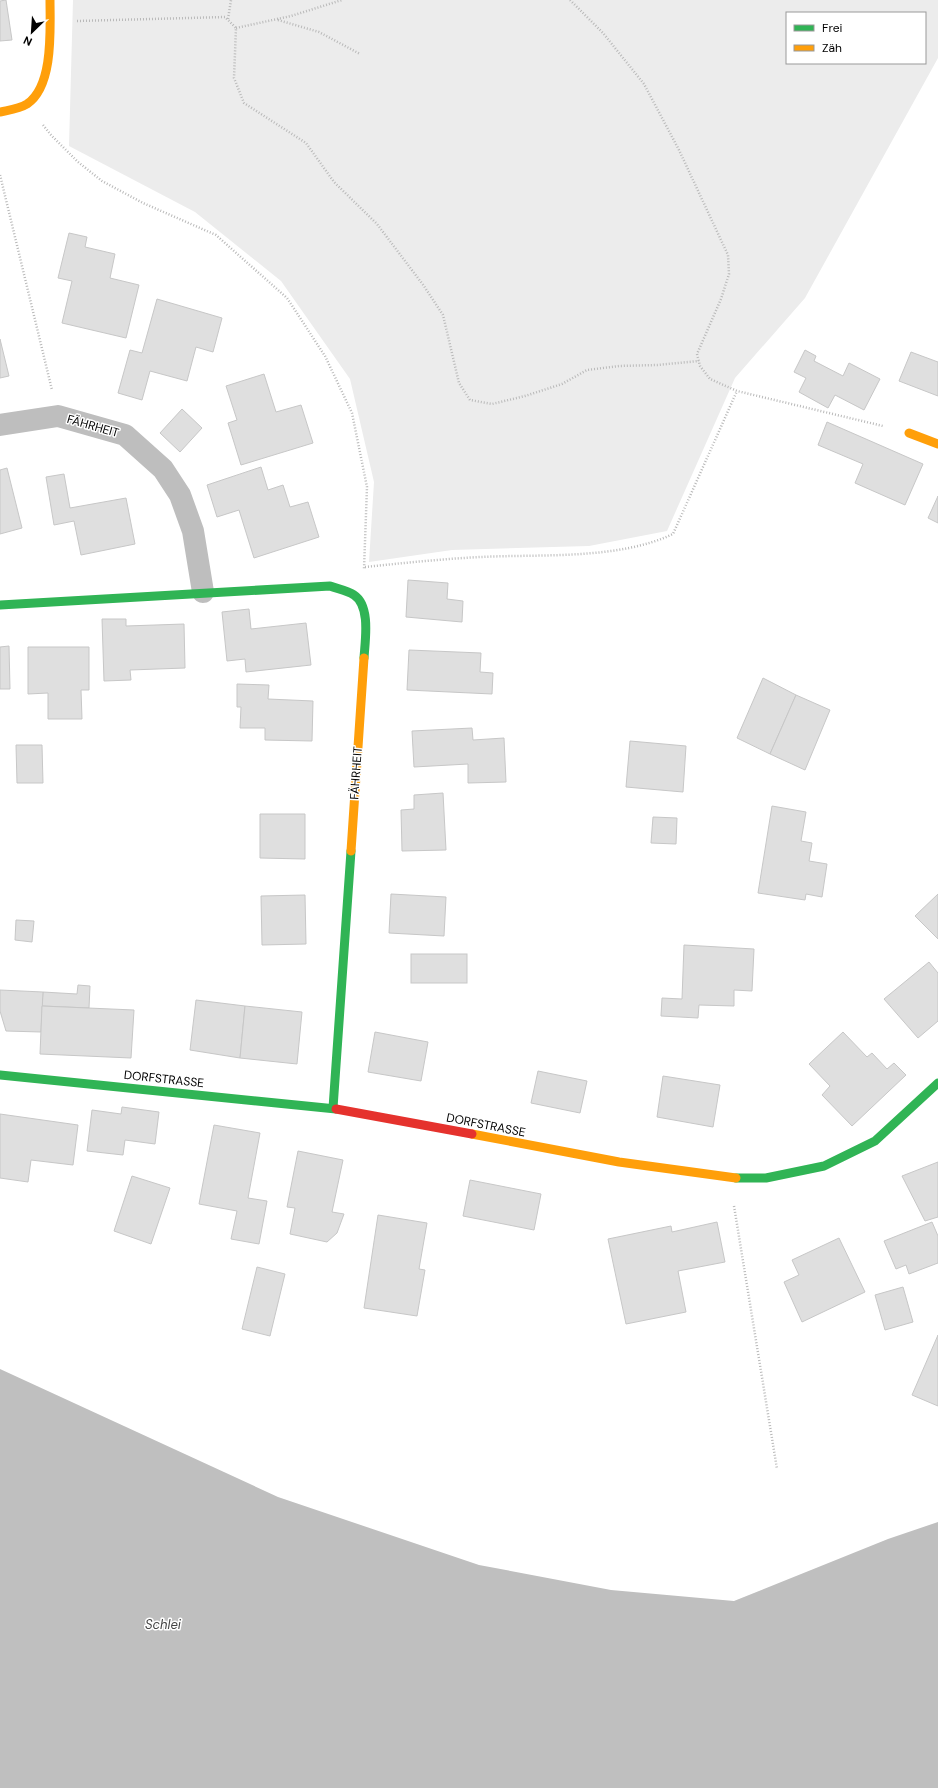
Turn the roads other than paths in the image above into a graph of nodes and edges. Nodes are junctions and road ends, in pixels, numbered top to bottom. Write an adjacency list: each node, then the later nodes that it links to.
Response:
1 (50, 0): 2 (street)
2 (0, 112)
3 (0, 425): 6 (street, FÄHRHEIT)
4 (909, 433): 5 (street)
5 (938, 444)
6 (203, 592): 7 (street); 10 (street, FÄHRHEIT)
7 (0, 605)
8 (0, 1075): 10 (street, DORFSTRASSE)
9 (938, 1083): 10 (street, DORFSTRASSE)
10 (333, 1108)

